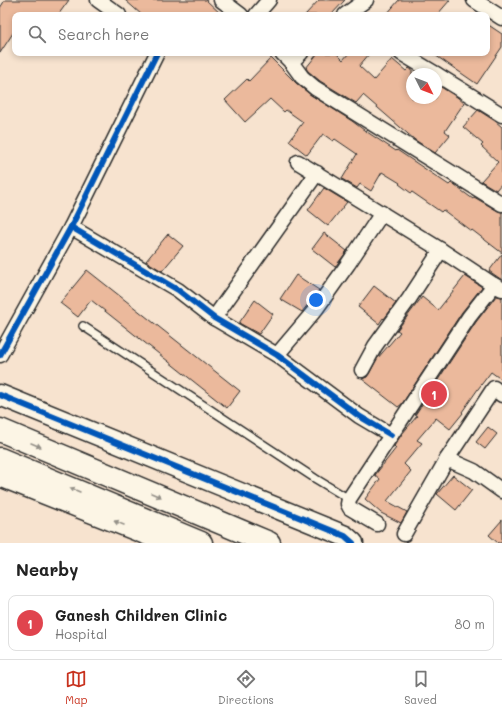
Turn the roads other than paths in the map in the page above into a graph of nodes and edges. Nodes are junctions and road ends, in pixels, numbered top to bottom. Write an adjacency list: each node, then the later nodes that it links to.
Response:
1 (98, 0): 6 (street)
2 (221, 0): 7 (street)
3 (269, 0): 8 (street)
4 (366, 0): 9 (street)
5 (474, 0): 10 (street)
6 (115, 12)
7 (236, 12)
8 (259, 12)
9 (349, 12)
10 (500, 12)
11 (156, 56): 21 (street)
12 (291, 56): 19 (street)
13 (406, 56): 14 (street)
14 (426, 68)
15 (442, 78): 16 (street)
16 (502, 115)
17 (298, 162): 18 (street)
18 (317, 173): 20 (street); 24 (street)
19 (502, 204)
20 (382, 213): 22 (street); 27 (street)
21 (71, 227): 24 (street); 26 (street)
22 (441, 250): 23 (street); 28 (street)
23 (498, 287): 32 (street)
24 (214, 318): 27 (street)
25 (83, 326): 37 (lane)
26 (0, 355)
27 (277, 355): 32 (street)
28 (362, 370)
29 (502, 394): 34 (street)
30 (0, 395): 43 (street)
31 (0, 430): 42 (highway, one-way to 42)
32 (391, 435): 37 (street)
33 (0, 459): 41 (highway, one-way to 33)
34 (447, 459): 36 (street); 39 (street)
35 (0, 476): 40 (street, one-way to 35)
36 (502, 491)
37 (349, 499): 38 (street)
38 (377, 524)
39 (404, 534)
40 (168, 543)
41 (201, 543)
42 (269, 543)
43 (353, 543)

